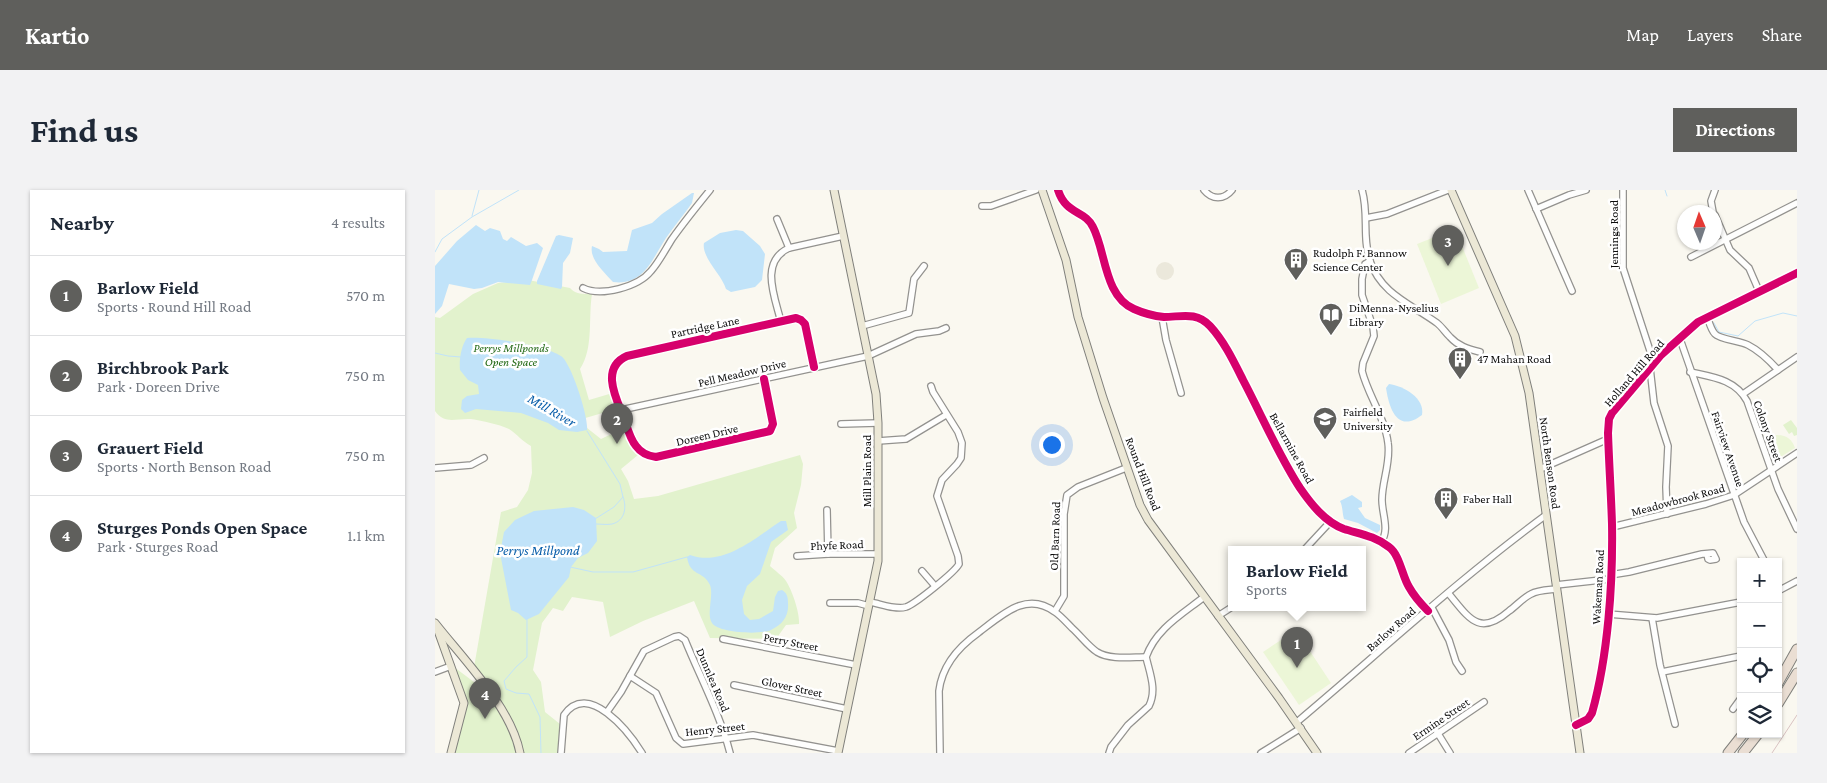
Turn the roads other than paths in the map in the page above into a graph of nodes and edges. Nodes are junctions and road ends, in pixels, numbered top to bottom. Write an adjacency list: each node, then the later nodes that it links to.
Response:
1 (710, 190): 28 (street)
2 (834, 190): 21 (main road, Mill Plain Road)
3 (1037, 190): 16 (street)
4 (1042, 190): 57 (main road, Round Hill Road)
5 (1058, 190): 32 (street, Bellarmine Road)
6 (1204, 190): 7 (street)
7 (1232, 190)
8 (1361, 190): 18 (street)
9 (1449, 190): 18 (street); 58 (main road, North Benson Road)
10 (1528, 190): 17 (street)
11 (1587, 190): 17 (street)
12 (1623, 190): 40 (street, Jennings Road)
13 (1715, 190): 15 (street)
14 (1797, 203): 22 (street)
15 (1712, 205)
16 (982, 206)
17 (1536, 209): 29 (street)
18 (1366, 218): 25 (street)
19 (777, 219): 23 (street)
20 (1722, 231): 22 (street)
21 (843, 236): 23 (street); 34 (main road, Mill Plain Road)
22 (1725, 238): 24 (street); 30 (street)
23 (789, 248): 33 (street)
24 (1691, 256)
25 (1370, 261): 37 (street); 67 (street)
26 (924, 266): 34 (street)
27 (1797, 273): 30 (street, Holland Hill Road)
28 (583, 288)
29 (1572, 291)
30 (1759, 291): 31 (street, Holland Hill Road)
31 (1707, 316): 36 (street, Holland Hill Road); 42 (street)
32 (1162, 317): 46 (street); 64 (street, Bellarmine Road)
33 (781, 322): 41 (street, Partridge Lane); 48 (street, Partridge Lane)
34 (862, 326): 38 (main road, Mill Plain Road)
35 (946, 328): 38 (street, Pell Meadow Drive)
36 (1679, 339): 40 (street, Holland Hill Road); 43 (street, Fairview Avenue)
37 (1480, 352)
38 (868, 356): 41 (street, Pell Meadow Drive); 50 (main road, Mill Plain Road)
39 (1797, 357): 42 (street)
40 (1652, 366): 52 (street, Holland Hill Road); 62 (street, Jennings Road)
41 (814, 367): 44 (street, Pell Meadow Drive)
42 (1778, 370): 47 (street)
43 (1691, 372): 47 (street, Colony Street); 60 (street, Fairview Avenue)
44 (764, 379): 48 (street, Pell Meadow Drive); 48 (street, Doreen Drive)
45 (931, 386): 49 (street)
46 (1181, 393)
47 (1743, 394): 59 (street, Colony Street)
48 (621, 410)
49 (946, 414): 53 (street); 77 (street)
50 (878, 423): 51 (street); 53 (main road, Mill Plain Road)
51 (841, 424)
52 (1608, 439): 58 (street); 65 (street, Wakeman Road)
53 (878, 441): 70 (main road, Mill Plain Road)
54 (1797, 453): 59 (street, Meadowbrook Road)
55 (484, 458): 56 (street)
56 (435, 468)
57 (1127, 468): 81 (main road, Round Hill Road); 87 (street, Old Barn Road)
58 (1540, 469): 63 (main road, North Benson Road)
59 (1771, 470): 60 (street, Meadowbrook Road); 66 (street, Colony Street)
60 (1734, 495): 62 (street, Meadowbrook Road); 73 (street, Fairview Avenue)
61 (827, 510): 69 (street)
62 (1667, 514): 65 (street, Meadowbrook Road)
63 (1546, 515): 78 (main road, North Benson Road); 80 (street, Barlow Road)
64 (1331, 521): 67 (street, Bellarmine Road); 68 (street)
65 (1612, 527): 75 (street, Wakeman Road)
66 (1797, 529)
67 (1381, 542): 86 (street, Bellarmine Road)
68 (1308, 546)
69 (828, 554): 70 (street, Phyfe Road); 72 (street, Phyfe Road)
70 (878, 554): 84 (main road, Mill Plain Road)
71 (1707, 554): 75 (street)
72 (797, 556)
73 (1763, 558)
74 (922, 571): 77 (street)
75 (1610, 577): 78 (street); 88 (street, Wakeman Road)
76 (1797, 581): 79 (street)
77 (935, 586): 84 (street)
78 (1557, 587): 80 (street); 113 (main road, North Benson Road)
79 (1782, 590)
80 (1449, 594): 86 (street, Barlow Road)
81 (1204, 598): 89 (main road, Round Hill Road); 94 (street)
82 (830, 603): 84 (street)
83 (1737, 603): 90 (street)
84 (870, 604): 96 (main road, Mill Plain Road)
85 (1228, 610): 89 (street)
86 (1429, 610): 98 (street, Bellarmine Road); 112 (street, Barlow Road)
87 (1055, 611): 94 (street); 125 (street)
88 (1609, 614): 90 (street); 113 (street, Wakeman Road)
89 (1218, 616): 112 (main road, Round Hill Road)
90 (1652, 618): 100 (street)
91 (435, 622): 97 (main road); 122 (main road)
92 (723, 639): 96 (street, Perry Street)
93 (1797, 649): 102 (highway)
94 (1146, 657): 126 (street)
95 (1737, 657): 100 (street)
96 (857, 665): 108 (main road, Mill Plain Road)
97 (451, 666): 99 (street); 121 (main road)
98 (1462, 671)
99 (435, 672)
100 (1662, 672): 111 (street)
101 (1797, 674): 105 (highway)
102 (1782, 675)
103 (630, 676): 110 (street, Dunnlea Road); 115 (street, Henry Street); 115 (street, Dunnlea Road)
104 (734, 685): 108 (street, Glover Street)
105 (1782, 698)
106 (1484, 702): 114 (street, Ermine Street)
107 (1737, 704): 109 (street)
108 (847, 709): 119 (main road, Mill Plain Road)
109 (1733, 709)
110 (607, 712): 118 (street); 123 (street)
111 (1675, 724)
112 (1299, 725): 127 (street, Barlow Road); 128 (main road, Round Hill Road)
113 (1576, 725): 131 (main road, North Benson Road)
114 (1437, 732): 129 (street, Ermine Street); 130 (street)
115 (727, 738): 119 (street, Henry Street); 124 (street, Dunnlea Road)
116 (1740, 738): 132 (highway)
117 (1755, 738): 120 (highway)
118 (639, 752)
119 (838, 752)
120 (1744, 752)
121 (451, 753)
122 (520, 753)
123 (561, 753)
124 (730, 753)
125 (940, 753)
126 (1109, 753)
127 (1261, 753)
128 (1317, 753)
129 (1409, 753)
130 (1450, 753)
131 (1580, 753)
132 (1728, 753)

